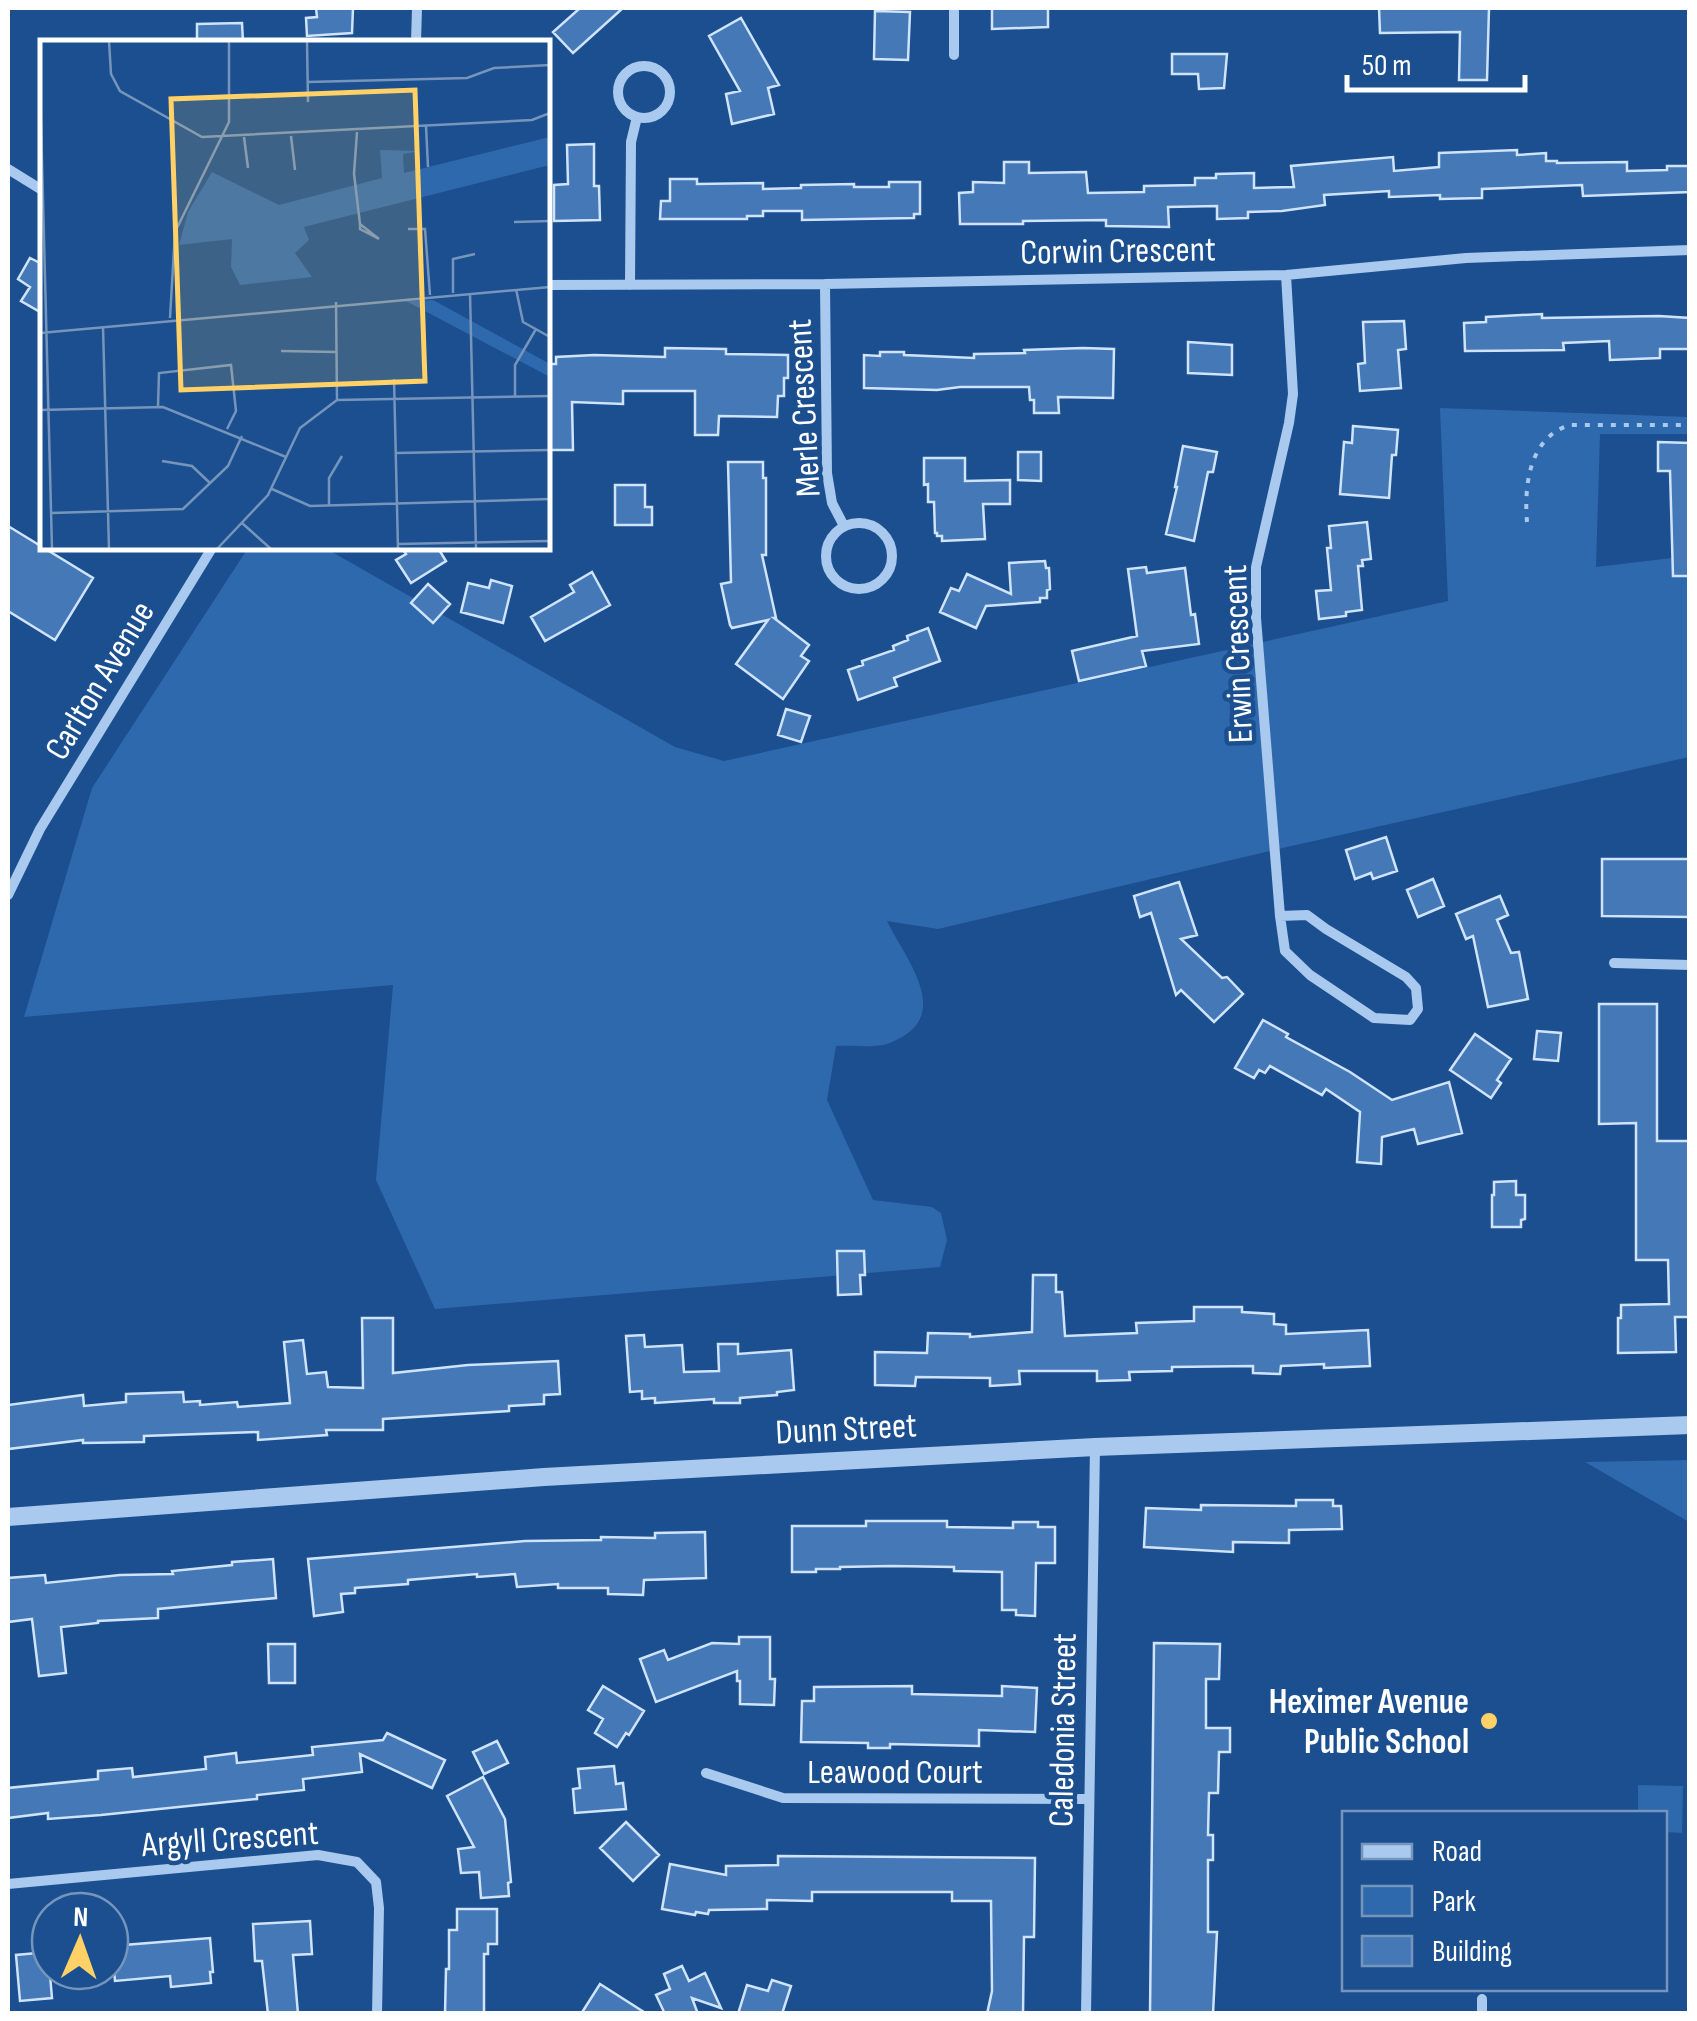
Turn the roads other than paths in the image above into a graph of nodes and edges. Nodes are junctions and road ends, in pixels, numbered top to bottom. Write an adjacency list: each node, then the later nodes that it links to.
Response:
1 (417, 8): 3 (street)
2 (954, 8): 4 (street)
3 (416, 40)
4 (954, 55)
5 (637, 117): 5 (street); 12 (street)
6 (8, 169): 7 (street)
7 (40, 189)
8 (1690, 250): 9 (street, Corwin Crescent)
9 (1286, 274): 11 (street, Corwin Crescent); 16 (street, Erwin Crescent)
10 (550, 284): 12 (street, Corwin Crescent)
11 (825, 284): 12 (street, Corwin Crescent); 13 (street, Merle Crescent)
12 (630, 285)
13 (844, 526): 13 (street, Merle Crescent)
14 (211, 550): 15 (street, Carlton Avenue)
15 (8, 896)
16 (1280, 916): 16 (street, Erwin Crescent)
17 (1614, 963): 18 (street)
18 (1690, 965)
19 (1690, 1425): 20 (street, Dunn Street)
20 (1095, 1447): 21 (street, Dunn Street); 23 (street, Caledonia Street)
21 (8, 1517)
22 (706, 1772): 23 (street, Leawood Court)
23 (1088, 1799): 27 (street, Caledonia Street)
24 (8, 1884): 26 (street, Argyll Crescent)
25 (1482, 1999): 28 (street)
26 (378, 2014)
27 (1086, 2014)
28 (1482, 2014)

